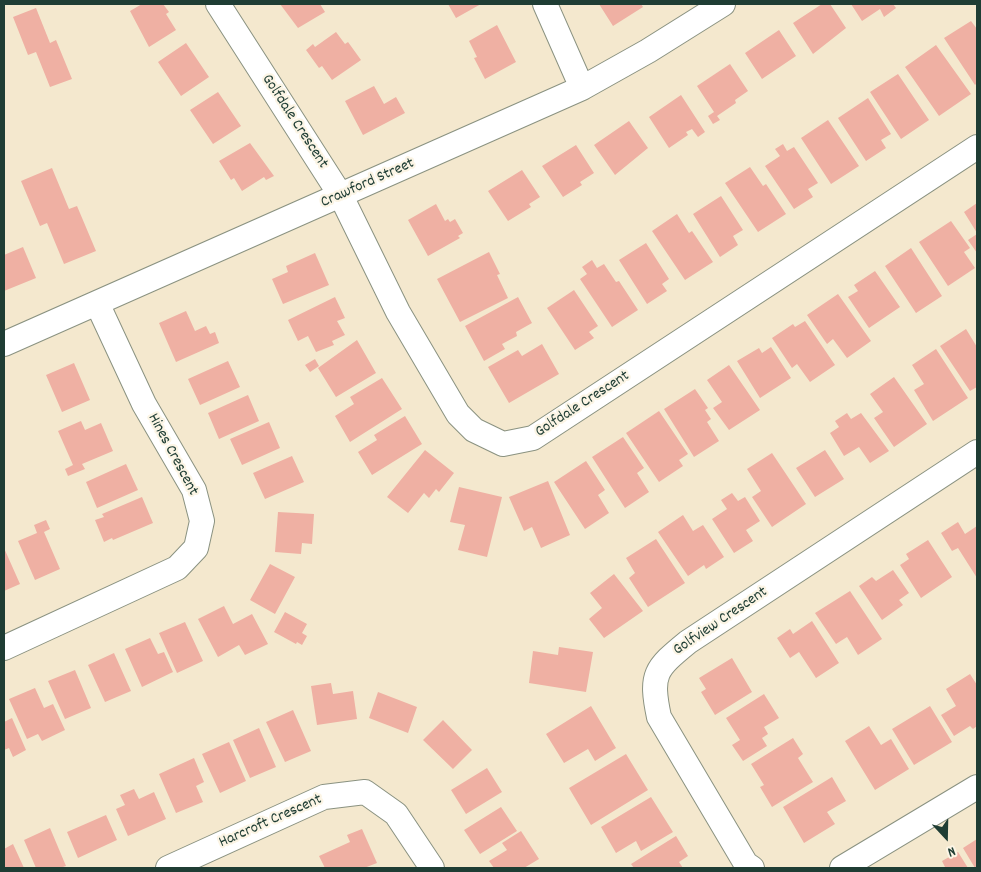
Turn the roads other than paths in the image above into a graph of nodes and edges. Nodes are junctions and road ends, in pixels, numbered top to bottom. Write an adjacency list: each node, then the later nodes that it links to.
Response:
1 (218, 4): 6 (street, Golfdale Crescent)
2 (545, 4): 4 (street)
3 (723, 4): 4 (street, Crawford Street)
4 (582, 88): 6 (street, Crawford Street)
5 (977, 147): 6 (street, Golfdale Crescent)
6 (342, 196): 7 (street, Crawford Street)
7 (97, 303): 8 (street, Crawford Street); 10 (street, Hines Crescent)
8 (4, 344)
9 (977, 452): 14 (street, Golfview Crescent)
10 (4, 648)
11 (977, 787): 15 (street)
12 (168, 868): 13 (street, Harcroft Crescent)
13 (432, 868)
14 (752, 868)
15 (842, 868)

